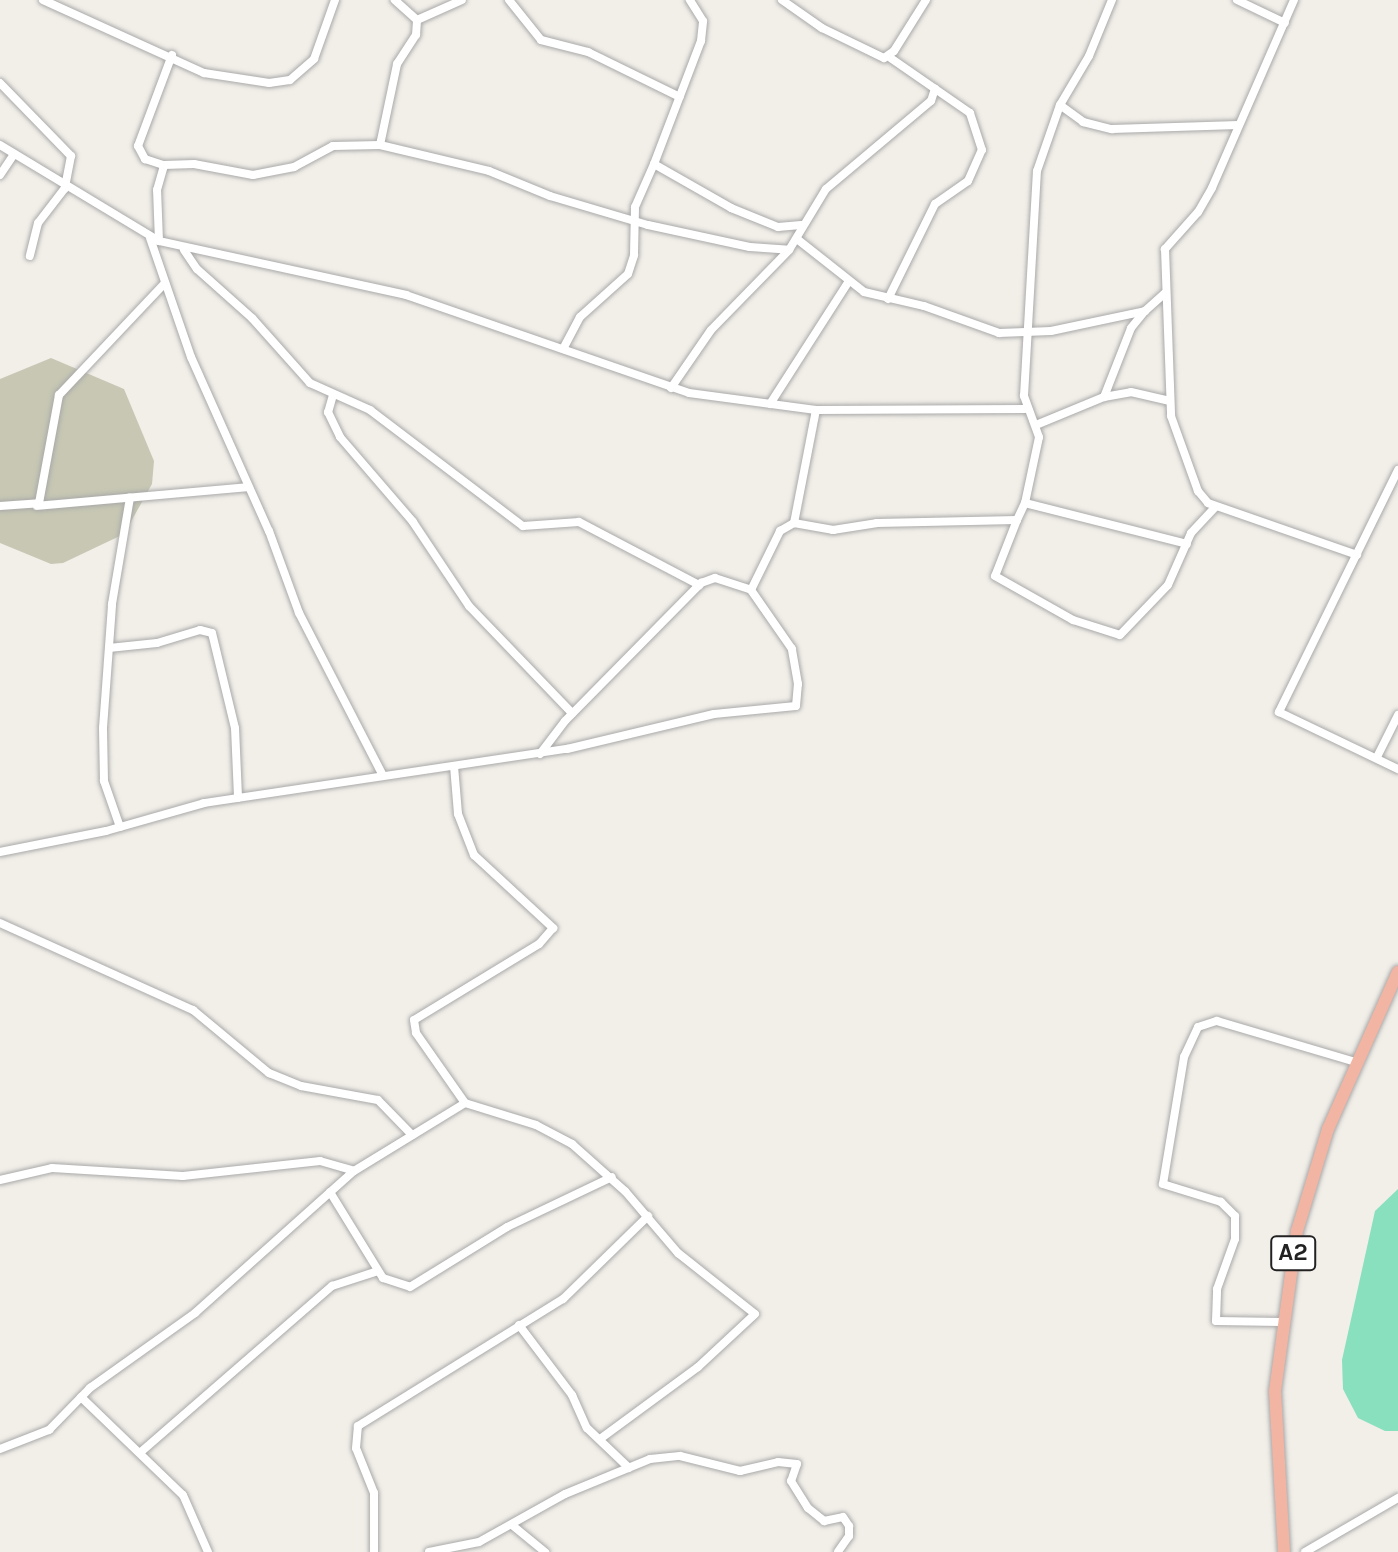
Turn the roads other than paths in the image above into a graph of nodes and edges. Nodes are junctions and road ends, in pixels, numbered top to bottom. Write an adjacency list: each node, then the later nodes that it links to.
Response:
1 (43, 0): 14 (street)
2 (335, 0): 14 (street)
3 (395, 0): 12 (street)
4 (462, 0): 12 (street)
5 (509, 0): 18 (street)
6 (690, 0): 18 (street)
7 (782, 0): 15 (street)
8 (926, 0): 15 (street)
9 (1112, 0): 19 (street)
10 (1237, 0): 13 (street)
11 (1294, 0): 13 (street)
12 (417, 20): 22 (street)
13 (1285, 23): 20 (street)
14 (172, 55): 25 (street)
15 (889, 57): 17 (street)
16 (0, 83): 27 (street)
17 (935, 89): 29 (street); 38 (street)
18 (680, 97): 24 (street)
19 (1060, 105): 20 (street); 40 (street)
20 (1238, 125): 37 (street)
21 (0, 145): 23 (street)
22 (380, 145): 25 (street); 28 (street)
23 (14, 154): 26 (street); 27 (street)
24 (654, 164): 28 (street); 29 (street)
25 (164, 165): 31 (street)
26 (0, 175)
27 (65, 188): 31 (street); 34 (street)
28 (634, 217): 33 (street); 41 (street)
29 (801, 225): 30 (street)
30 (797, 239): 33 (street); 35 (street)
31 (154, 240): 32 (street); 36 (street)
32 (184, 250): 41 (street); 43 (street)
33 (789, 250): 42 (street)
34 (30, 256)
35 (849, 281): 38 (street); 46 (street)
36 (165, 283): 51 (street); 55 (street)
37 (1165, 293): 39 (street); 45 (street)
38 (888, 299): 40 (street)
39 (1145, 311): 40 (street); 44 (street)
40 (1028, 333): 47 (street)
41 (563, 349): 42 (street)
42 (671, 388): 46 (street)
43 (333, 395): 61 (street); 64 (street)
44 (1104, 397): 45 (street); 49 (street)
45 (1170, 401): 56 (street)
46 (770, 404): 48 (street)
47 (1025, 409): 48 (street); 49 (street)
48 (816, 410): 58 (street)
49 (1036, 425): 53 (street)
50 (1398, 470): 60 (street)
51 (248, 487): 52 (street); 70 (street)
52 (130, 498): 55 (street); 63 (street)
53 (1025, 503): 57 (street); 59 (street)
54 (0, 506): 55 (street)
55 (36, 506)
56 (1215, 507): 59 (street); 60 (street)
57 (1017, 520): 58 (street); 59 (street)
58 (794, 523): 62 (street)
59 (1187, 544)
60 (1357, 555): 67 (street)
61 (699, 585): 62 (street); 64 (street)
62 (751, 590): 66 (street)
63 (109, 648): 71 (street); 72 (street)
64 (572, 713): 66 (street)
65 (1398, 715): 67 (street)
66 (540, 754): 68 (street)
67 (1377, 757): 69 (street)
68 (454, 766): 70 (street); 77 (street)
69 (1398, 769)
70 (383, 776): 71 (street)
71 (238, 798): 72 (street)
72 (120, 827): 73 (street)
73 (0, 852)
74 (0, 923): 78 (street)
75 (1398, 972): 76 (highway, A2)
76 (1355, 1062): 85 (highway, A2); 85 (street)
77 (465, 1103): 78 (street); 80 (street)
78 (412, 1135): 79 (street)
79 (354, 1171): 81 (street); 82 (street)
80 (612, 1177): 83 (street); 84 (street)
81 (0, 1180)
82 (330, 1192): 84 (street); 87 (street)
83 (648, 1216): 86 (street); 88 (street)
84 (378, 1271): 90 (street)
85 (1281, 1322): 99 (highway, A2)
86 (519, 1325): 88 (street); 95 (street)
87 (81, 1397): 89 (street); 90 (street)
88 (600, 1439): 91 (street)
89 (0, 1449)
90 (142, 1451): 94 (street)
91 (629, 1468): 93 (street); 98 (street)
92 (1398, 1498): 100 (street)
93 (512, 1525): 96 (street); 97 (street)
94 (208, 1552)
95 (374, 1552)
96 (429, 1552)
97 (545, 1552)
98 (838, 1552)
99 (1284, 1552)
100 (1305, 1552)

